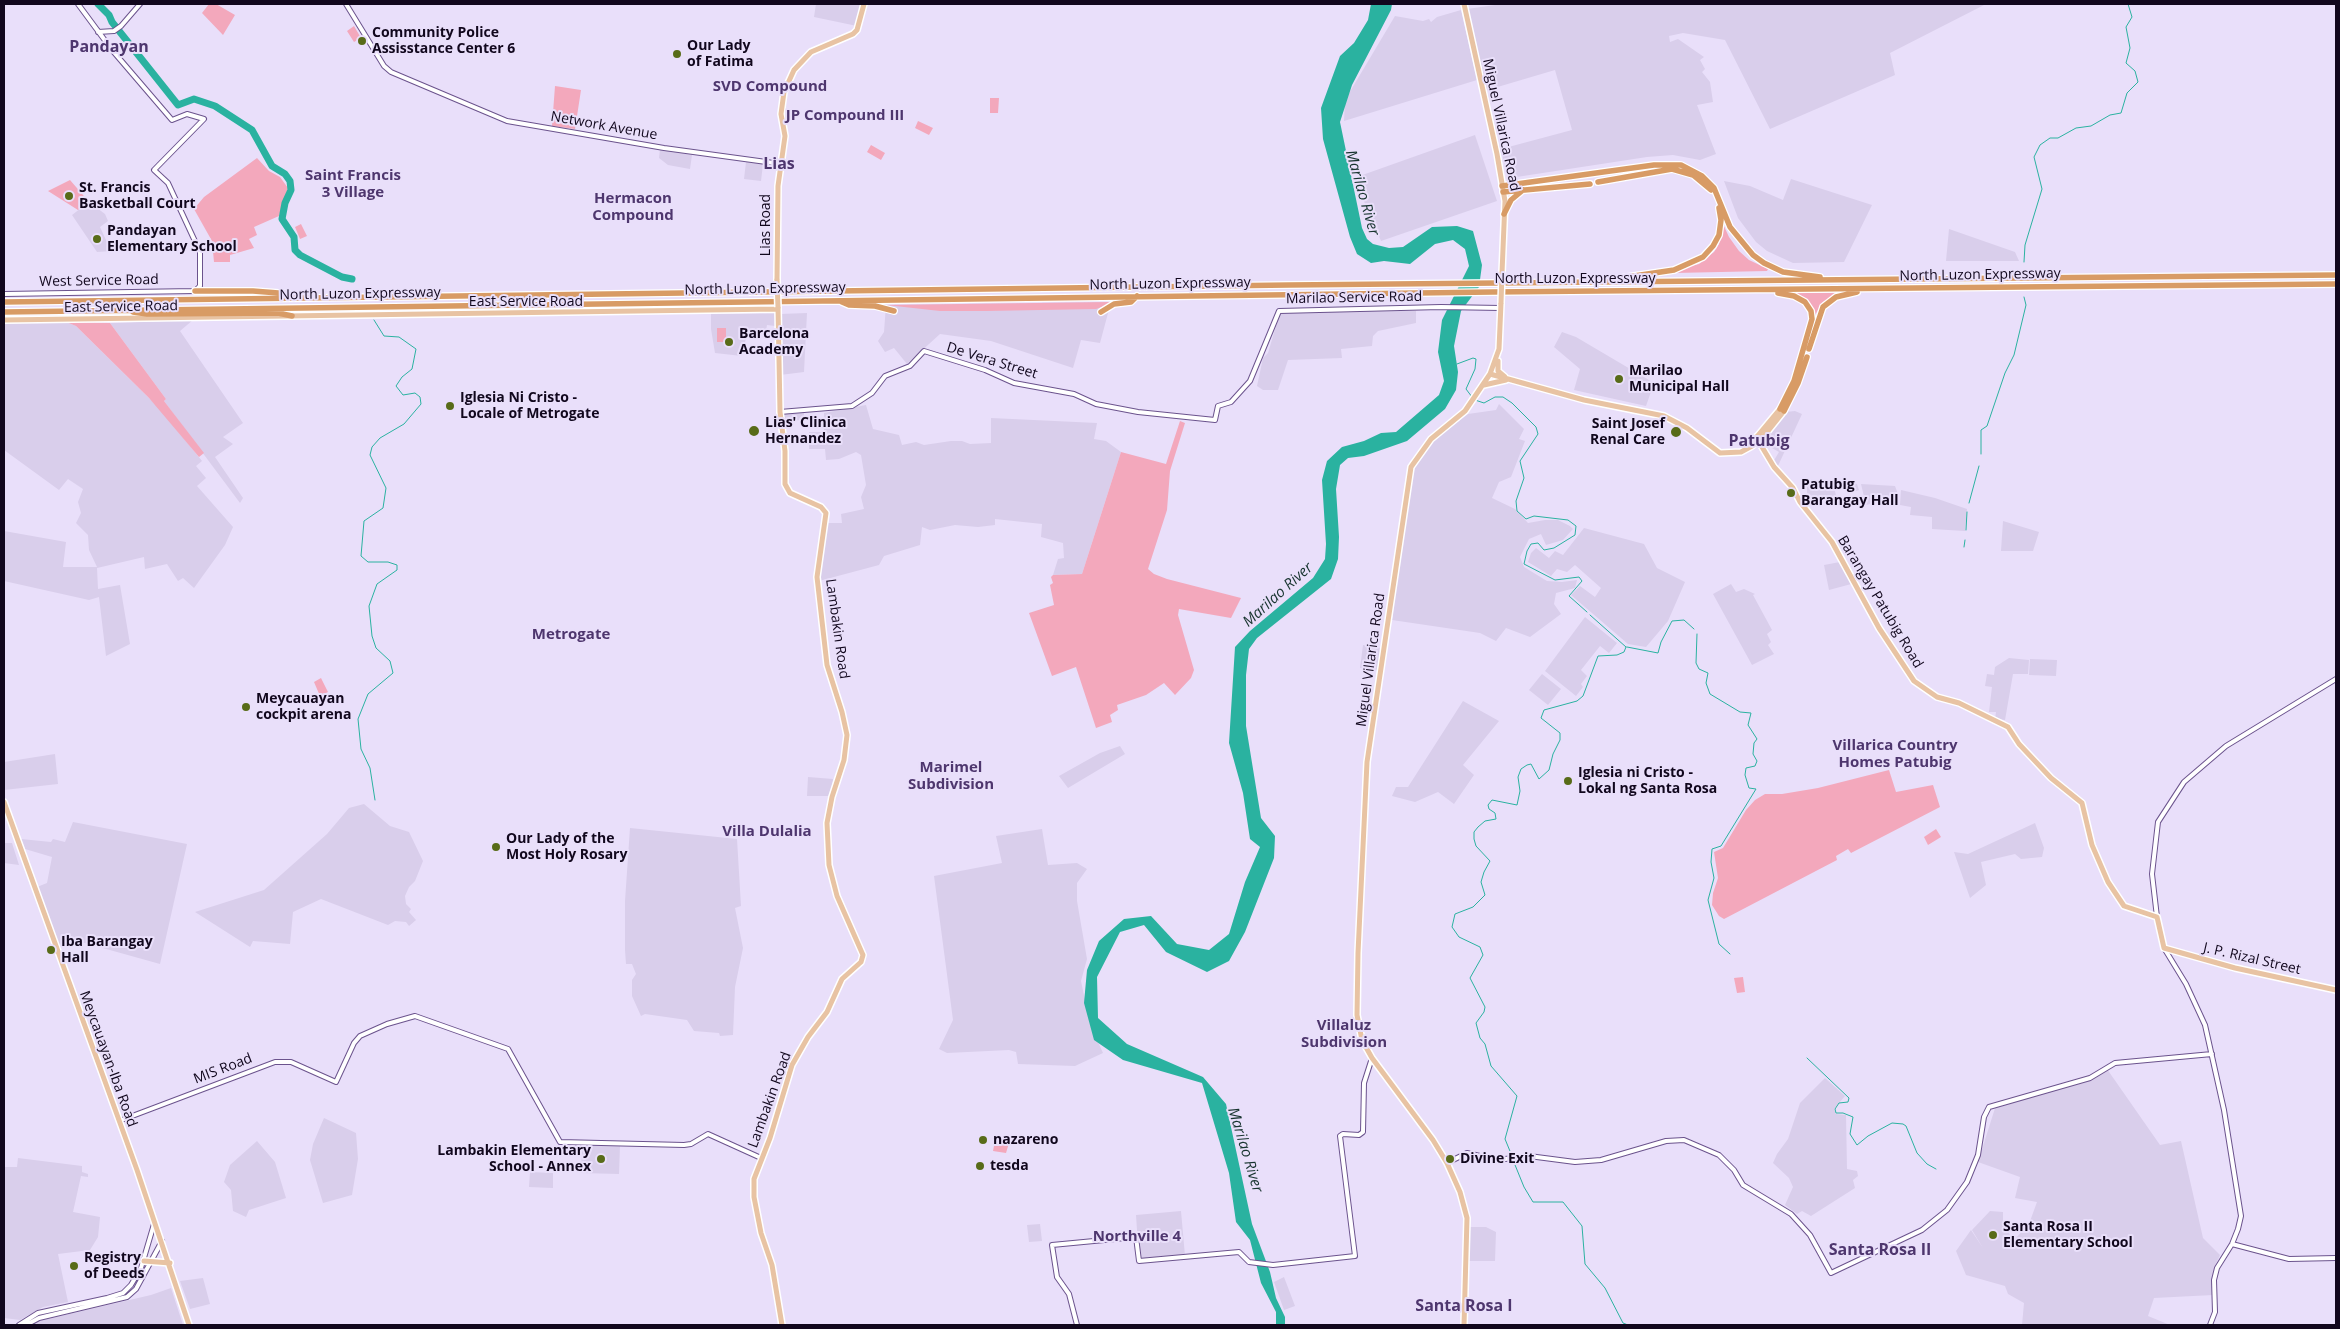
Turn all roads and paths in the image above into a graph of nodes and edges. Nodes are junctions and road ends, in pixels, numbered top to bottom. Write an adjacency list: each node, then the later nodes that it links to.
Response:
1 (78, 4): 6 (street)
2 (140, 4): 6 (street)
3 (346, 4): 7 (street, Network Avenue)
4 (864, 4): 7 (main road, Lias Road)
5 (1464, 4): 10 (main road, Miguel Villarica Road)
6 (98, 32): 17 (street)
7 (781, 164): 28 (main road, Lias Road, bridge)
8 (1598, 182): 15 (highway)
9 (1590, 184): 11 (highway)
10 (1503, 189): 11 (highway); 12 (main road, Miguel Villarica Road); 14 (highway)
11 (1525, 189): 12 (highway)
12 (1504, 214): 27 (main road, Miguel Villarica Road, bridge)
13 (2336, 275): 14 (highway, North Luzon Expressway)
14 (1839, 279): 15 (highway, North Luzon Expressway)
15 (1586, 282): 24 (highway, North Luzon Expressway)
16 (2336, 284): 18 (highway, North Luzon Expressway)
17 (200, 286): 19 (street); 21 (highway)
18 (1874, 289): 20 (highway, North Luzon Expressway); 35 (highway)
19 (195, 291): 21 (highway); 22 (street, West Service Road)
20 (1759, 291): 23 (highway, North Luzon Expressway); 41 (highway)
21 (210, 292): 24 (highway)
22 (4, 294)
23 (1137, 296): 25 (highway, North Luzon Expressway); 32 (highway)
24 (323, 297): 26 (highway, North Luzon Expressway)
25 (840, 300): 29 (highway, North Luzon Expressway); 30 (highway)
26 (4, 302)
27 (1501, 305): 36 (main road, Miguel Villarica Road); 43 (street, Marilao Service Road)
28 (778, 308): 33 (main road, East Service Road); 42 (main road, Lambakin Road)
29 (119, 309): 31 (highway, North Luzon Expressway); 33 (highway)
30 (894, 310)
31 (4, 312)
32 (1101, 312)
33 (292, 316): 34 (main road, East Service Road)
34 (4, 320)
35 (1809, 348)
36 (1498, 355): 38 (main road, Miguel Villarica Road); 39 (main road)
37 (1807, 357): 41 (highway)
38 (1490, 374): 39 (main road); 40 (main road, Miguel Villarica Road)
39 (1509, 380): 40 (main road); 44 (main road)
40 (1484, 385): 51 (main road, Miguel Villarica Road)
41 (1782, 410): 44 (main road)
42 (780, 412): 43 (street, De Vera Street); 53 (main road, Lambakin Road)
43 (1214, 420)
44 (1757, 439): 47 (main road, Barangay Patubig Road)
45 (2336, 679): 47 (street)
46 (4, 802): 52 (main road, Meycauayan-Iba Road)
47 (2157, 918): 48 (main road)
48 (2164, 948): 49 (main road, J. P. Rizal Street); 50 (street)
49 (2336, 990)
50 (2212, 1054): 54 (street); 57 (street)
51 (1372, 1058): 54 (main road, Miguel Villarica Road); 65 (street)
52 (119, 1121): 53 (street, MIS Road); 55 (main road, Meycauayan-Iba Road)
53 (761, 1158): 64 (main road, Lambakin Road)
54 (1447, 1163): 66 (main road, Miguel Villarica Road)
55 (154, 1219): 56 (main road, Meycauayan-Iba Road); 59 (street)
56 (162, 1240): 59 (street); 60 (main road, Meycauayan-Iba Road)
57 (2232, 1244): 58 (street); 67 (street)
58 (2336, 1258)
59 (148, 1261): 60 (main road); 61 (street); 62 (street)
60 (170, 1263): 63 (main road, Meycauayan-Iba Road)
61 (19, 1325)
62 (26, 1325)
63 (189, 1325)
64 (782, 1325)
65 (1077, 1325)
66 (1464, 1325)
67 (2210, 1325)

